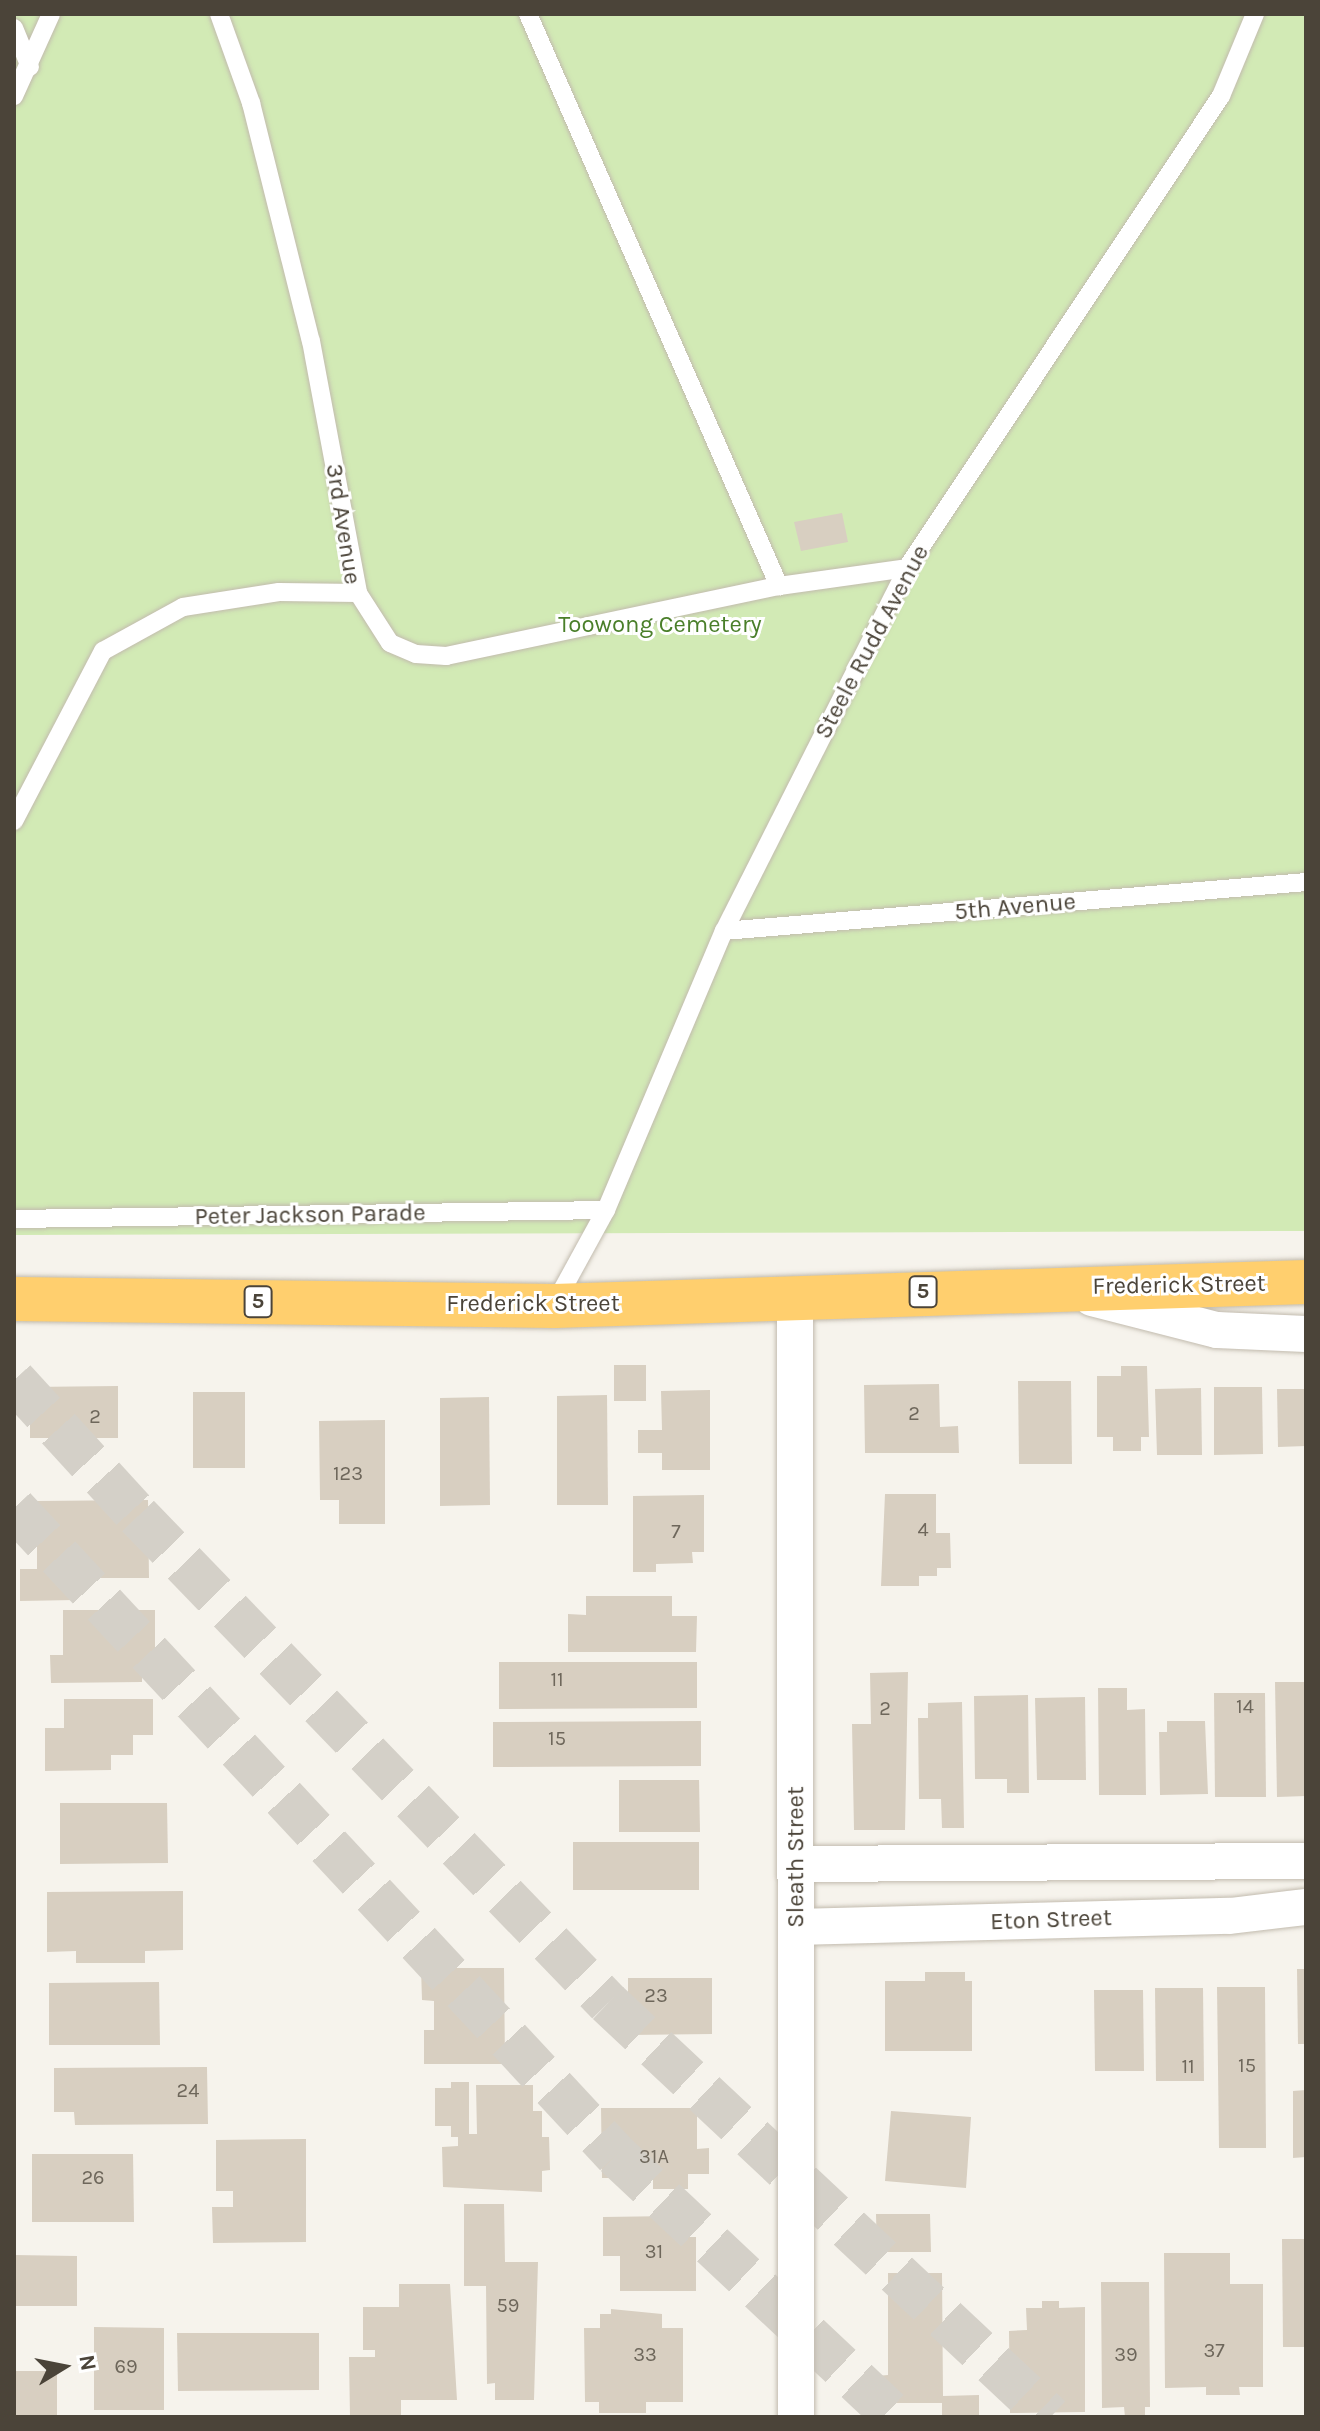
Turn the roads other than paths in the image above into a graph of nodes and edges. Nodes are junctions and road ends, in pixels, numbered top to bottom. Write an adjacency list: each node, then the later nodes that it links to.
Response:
1 (51, 14): 6 (lane)
2 (219, 14): 10 (lane, 3rd Avenue)
3 (528, 14): 9 (lane)
4 (1255, 14): 8 (lane, Steele Rudd Avenue)
5 (14, 28): 6 (lane)
6 (30, 67): 7 (lane)
7 (14, 96)
8 (907, 568): 9 (lane); 13 (lane, Steele Rudd Avenue)
9 (779, 586): 10 (lane)
10 (358, 593): 11 (lane, 3rd Avenue)
11 (14, 821)
12 (1306, 882): 13 (lane, 5th Avenue)
13 (724, 931): 14 (lane, Steele Rudd Avenue)
14 (606, 1210): 15 (lane, Peter Jackson Parade); 20 (lane, Steele Rudd Avenue)
15 (14, 1219)
16 (1306, 1282): 17 (highway, Frederick Street / 5)
17 (1051, 1288): 18 (highway, Frederick Street / 5); 21 (street, Frederick Street)
18 (795, 1297): 20 (highway, Frederick Street / 5); 23 (street, Sleath Street)
19 (14, 1299): 20 (highway, Frederick Street / 5)
20 (554, 1306)
21 (1306, 1334)
22 (1306, 1861): 23 (street)
23 (796, 1864): 25 (street, Sleath Street)
24 (1306, 1907): 25 (street, Eton Street)
25 (796, 1927): 26 (street, Sleath Street)
26 (796, 2417)

